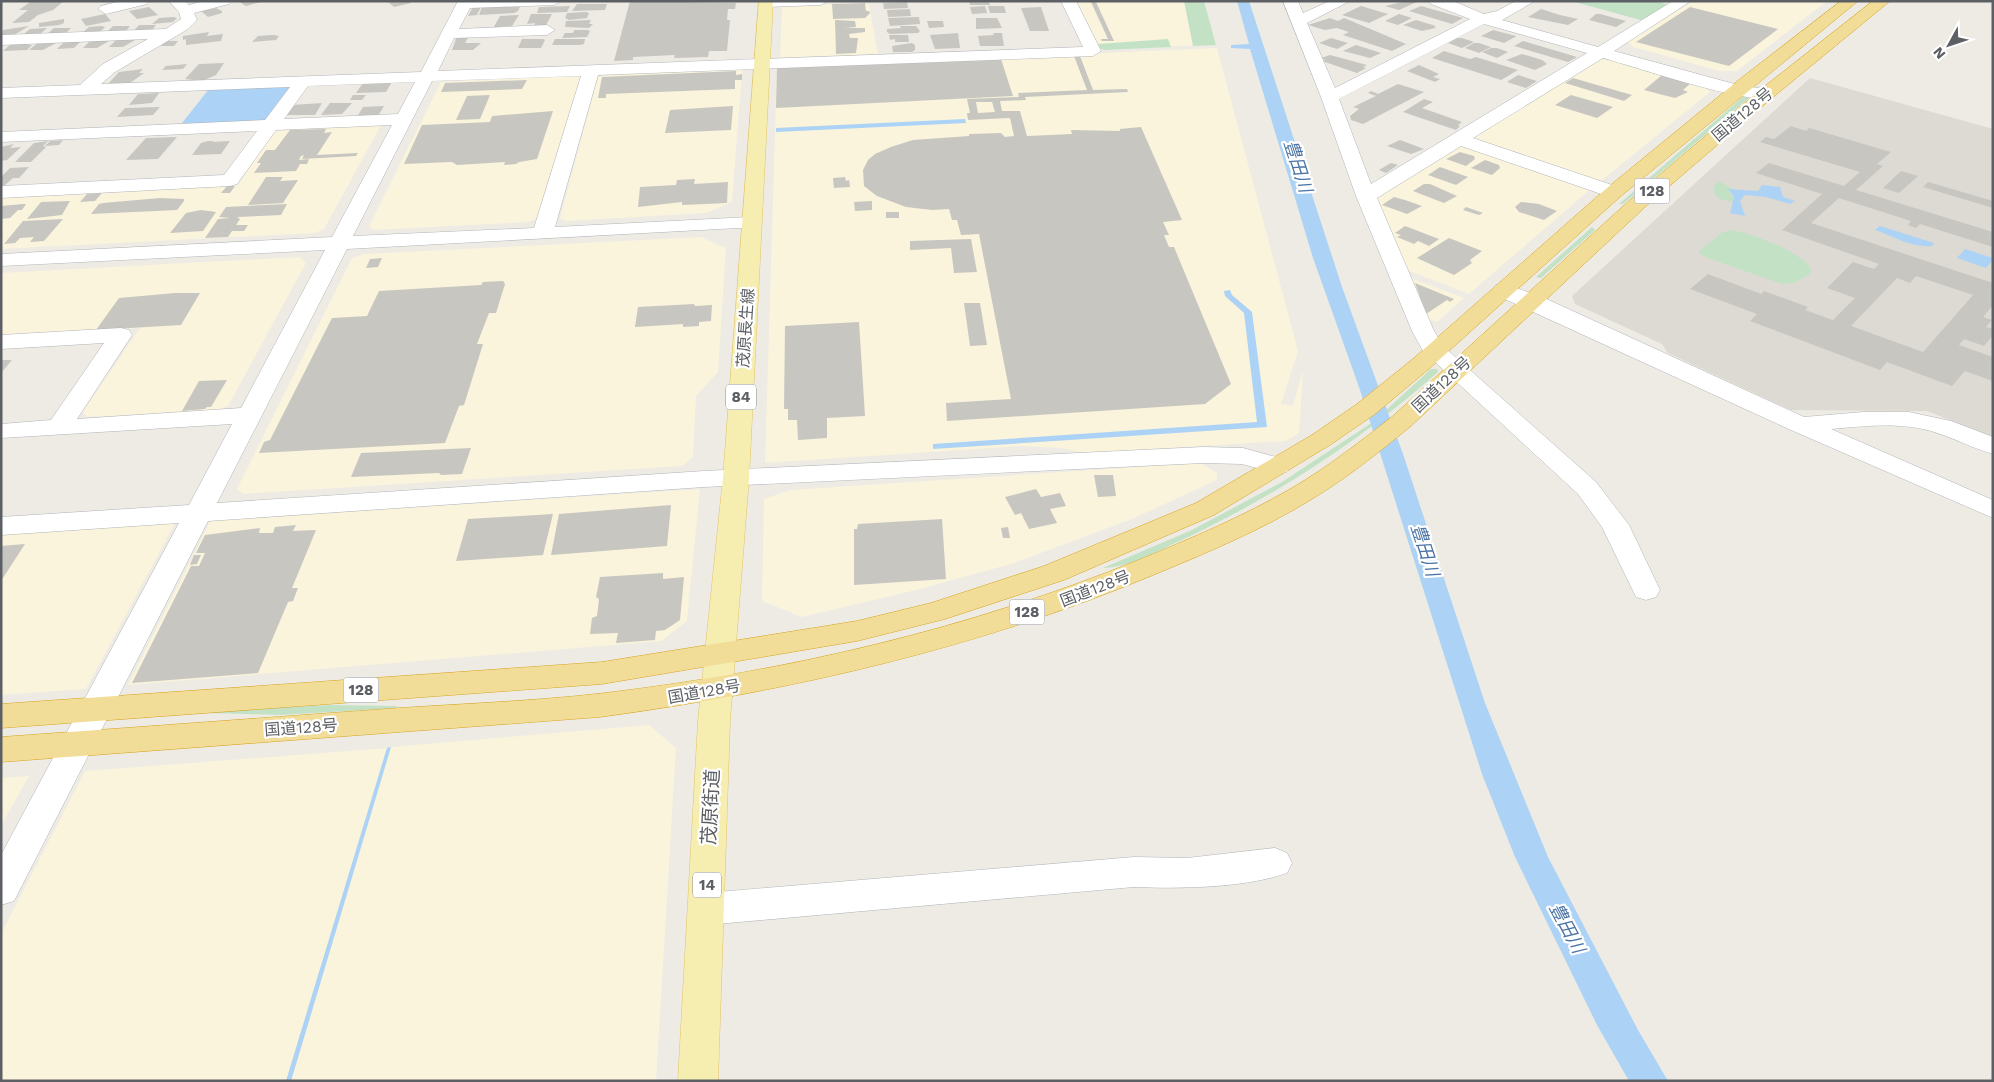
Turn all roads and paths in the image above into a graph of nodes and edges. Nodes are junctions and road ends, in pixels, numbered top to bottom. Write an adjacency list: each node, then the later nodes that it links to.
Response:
1 (142, 1): 17 (street)
2 (224, 1): 15 (street)
3 (554, 1): 14 (street)
4 (821, 1): 12 (street)
5 (1068, 1): 25 (street)
6 (1290, 1): 19 (street)
7 (1343, 1): 19 (street)
8 (1436, 1): 18 (street)
9 (1528, 1): 16 (street)
10 (1684, 1): 24 (street)
11 (1883, 1): 33 (highway, 国道128号 / 128)
12 (766, 2): 25 (main road, 茂原長生線 / 84)
13 (1849, 2): 30 (highway, 国道128号 / 128)
14 (465, 3): 22 (street)
15 (181, 6): 21 (street)
16 (1499, 8): 18 (street); 24 (street)
17 (106, 9)
18 (1481, 14): 24 (street); 34 (street)
19 (1298, 21): 34 (street)
20 (547, 30): 22 (street)
21 (168, 34): 23 (street); 31 (street)
22 (449, 34): 27 (street)
23 (1, 40)
24 (1606, 49): 30 (street); 41 (street)
25 (762, 63): 26 (street); 45 (main road, 茂原長生線 / 84)
26 (591, 69): 27 (street); 46 (street)
27 (426, 75): 28 (street); 37 (street)
28 (303, 80): 29 (street); 38 (street)
29 (205, 85): 31 (street); 35 (street)
30 (1742, 87): 33 (street); 43 (highway, 国道128号 / 128)
31 (85, 89): 32 (street)
32 (1, 93)
33 (1766, 94): 50 (highway, 国道128号 / 128)
34 (1330, 97): 44 (street)
35 (193, 100)
36 (181, 115): 39 (street)
37 (404, 119): 38 (street); 47 (street)
38 (268, 126): 39 (street); 42 (street)
39 (169, 130): 40 (street)
40 (1, 138)
41 (1459, 139): 43 (street); 44 (street)
42 (1, 192)
43 (1614, 192): 49 (highway, 国道128号 / 128)
44 (1366, 196): 52 (street)
45 (750, 223): 46 (street); 60 (main road, 茂原長生線 / 84)
46 (543, 233): 47 (street)
47 (339, 244): 48 (street); 54 (street)
48 (1, 260)
49 (1504, 290): 50 (street); 52 (highway, 国道128号 / 128)
50 (1532, 300): 53 (highway, 国道128号 / 128); 55 (street)
51 (1, 342): 56 (street)
52 (1429, 357): 53 (street); 59 (highway, 国道128号 / 128)
53 (1456, 371): 64 (street); 66 (highway, 国道128号 / 128)
54 (250, 415): 56 (street); 62 (street)
55 (1800, 425): 58 (street); 61 (street)
56 (59, 427): 57 (street)
57 (1, 431)
58 (1993, 446)
59 (1278, 466): 60 (street); 65 (highway, 国道128号 / 128)
60 (736, 478): 62 (street); 65 (main road, 茂原長生線 / 84)
61 (1993, 510)
62 (198, 513): 63 (street); 67 (street)
63 (1, 526)
64 (1646, 590)
65 (720, 654): 66 (main road, 茂原街道 / 14); 67 (highway, 国道128号 / 128)
66 (716, 690): 69 (highway, 国道128号 / 128); 73 (main road, 茂原街道 / 14)
67 (96, 709): 68 (highway, 国道128号 / 128); 69 (street)
68 (1, 716)
69 (78, 744): 70 (highway, 国道128号 / 128); 72 (street)
70 (1, 750)
71 (1275, 863): 73 (street)
72 (1, 890)
73 (706, 909): 74 (main road, 茂原街道 / 14)
74 (698, 1081)

